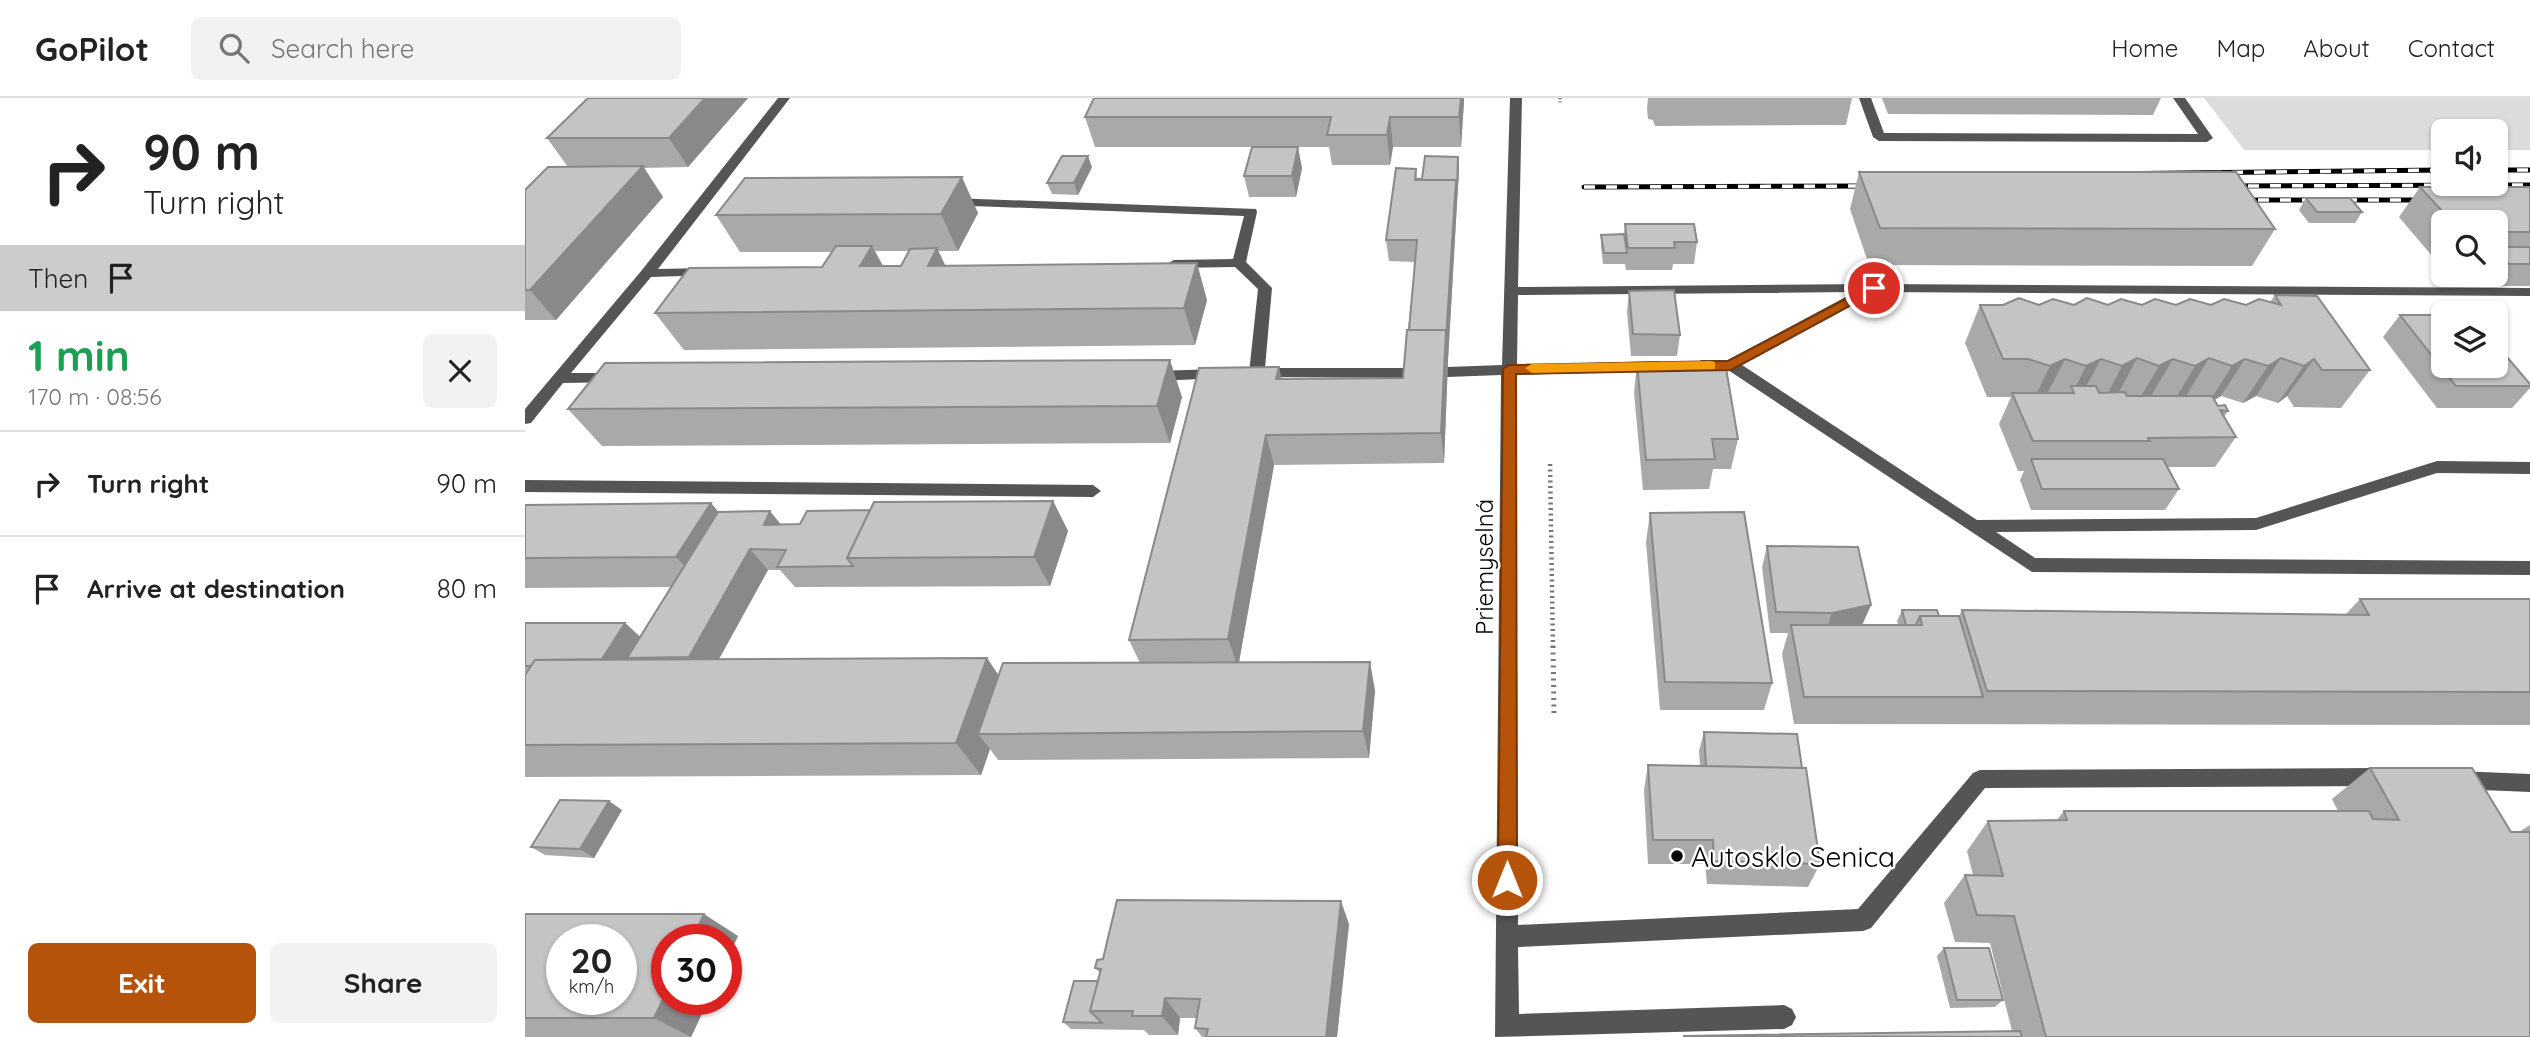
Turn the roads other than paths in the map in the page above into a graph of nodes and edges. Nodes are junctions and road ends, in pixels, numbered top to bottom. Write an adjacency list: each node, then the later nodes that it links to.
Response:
1 (784, 98): 9 (street)
2 (1516, 98): 11 (street, Priemyselná)
3 (1865, 98): 4 (street)
4 (2179, 98)
5 (936, 202): 6 (street)
6 (1239, 263): 7 (street); 16 (street)
7 (1157, 265)
8 (729, 271): 9 (street)
9 (646, 273): 19 (street)
10 (1874, 288): 11 (street); 12 (street); 13 (street)
11 (1511, 291): 14 (street, Priemyselná)
12 (2530, 292)
13 (1731, 365): 14 (street); 25 (street)
14 (1509, 369): 15 (street); 30 (street, Priemyselná)
15 (1447, 372)
16 (1244, 373): 17 (street); 18 (street)
17 (1409, 373)
18 (1139, 376)
19 (559, 378): 20 (street); 21 (street)
20 (629, 378)
21 (525, 419)
22 (2530, 468): 25 (street)
23 (525, 486): 24 (street)
24 (1093, 491)
25 (1977, 526): 26 (street)
26 (2530, 568)
27 (2394, 778): 30 (street)
28 (2435, 779): 29 (street)
29 (2530, 783)
30 (1507, 937): 32 (street, Priemyselná)
31 (1784, 1017): 32 (street)
32 (1507, 1031)

